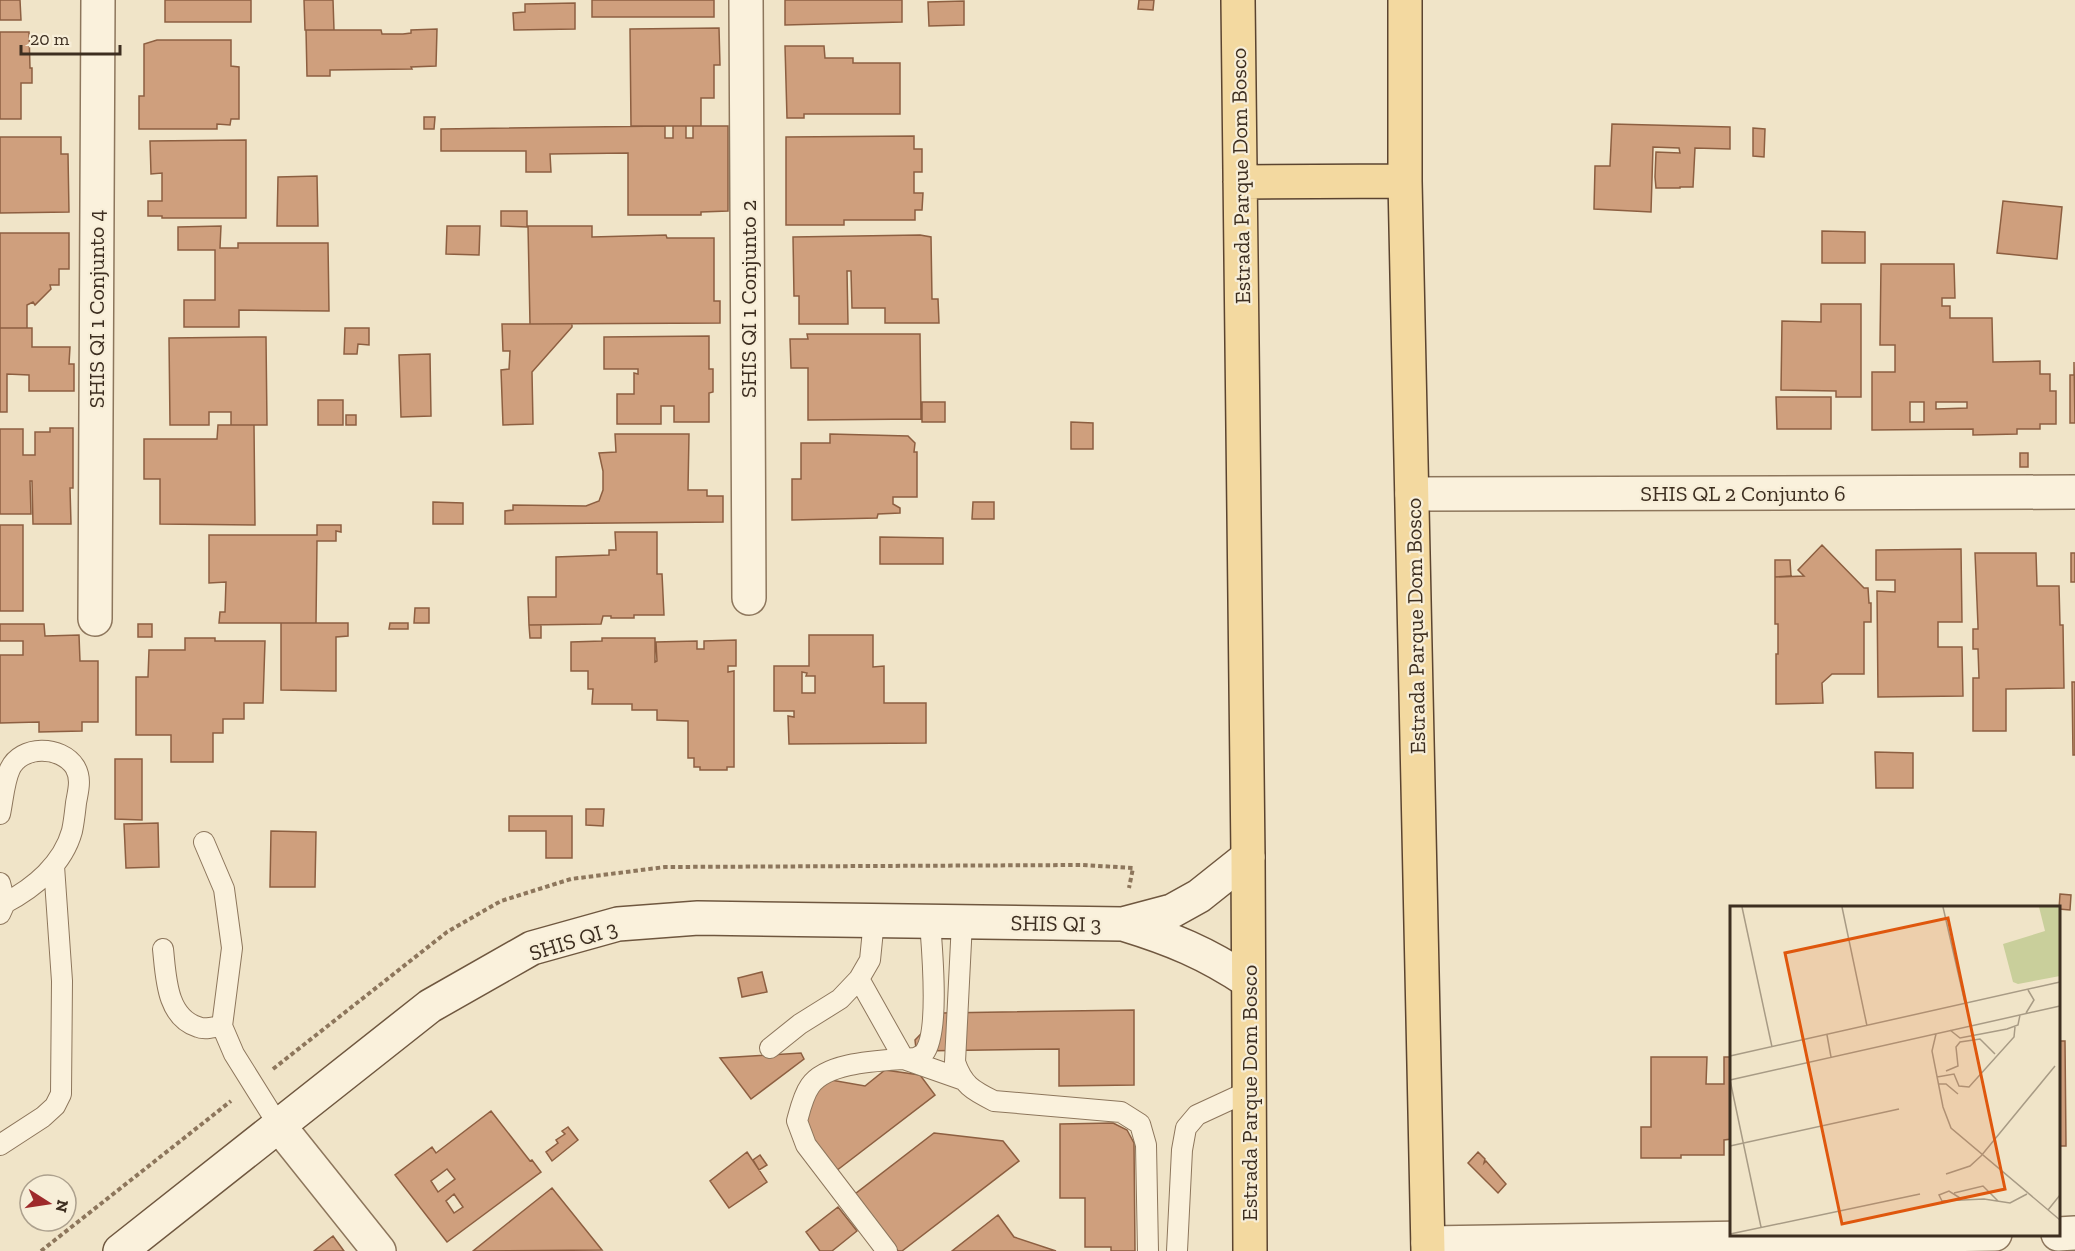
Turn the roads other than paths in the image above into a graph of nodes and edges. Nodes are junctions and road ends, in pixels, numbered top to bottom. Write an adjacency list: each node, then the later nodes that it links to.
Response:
1 (98, 0): 10 (street, SHIS QI 1 Conjunto 4)
2 (746, 0): 9 (street, SHIS QI 1 Conjunto 2)
3 (1238, 0): 6 (main road, Estrada Parque Dom Bosco)
4 (1405, 0): 5 (main road, Estrada Parque Dom Bosco)
5 (1405, 181): 6 (main road); 8 (main road, Estrada Parque Dom Bosco)
6 (1240, 182): 13 (main road, Estrada Parque Dom Bosco)
7 (2075, 492): 8 (street, SHIS QL 2 Conjunto 6)
8 (1412, 494): 31 (main road, Estrada Parque Dom Bosco)
9 (749, 598)
10 (95, 619)
11 (0, 814): 14 (lane)
12 (204, 842): 23 (lane)
13 (1248, 857): 19 (street, SHIS QI 3); 22 (main road, Estrada Parque Dom Bosco)
14 (54, 866): 16 (lane); 29 (lane)
15 (0, 883): 16 (lane)
16 (2, 908)
17 (874, 920): 18 (street, SHIS QI 3); 21 (lane); 28 (street, SHIS QI 3)
18 (946, 922): 19 (street, SHIS QI 3); 25 (lane); 26 (lane)
19 (1123, 924): 22 (street, SHIS QI 3)
20 (163, 949): 23 (lane)
21 (860, 979): 24 (lane); 25 (lane)
22 (1248, 981): 27 (main road, Estrada Parque Dom Bosco)
23 (222, 1026): 28 (lane)
24 (770, 1048)
25 (904, 1059): 26 (lane); 34 (lane)
26 (961, 1079): 35 (lane)
27 (1249, 1090): 36 (lane); 37 (main road, Estrada Parque Dom Bosco)
28 (279, 1126): 32 (street, SHIS QI 3); 33 (street)
29 (0, 1145)
30 (1908, 1236): 31 (street)
31 (1428, 1247)
32 (120, 1251)
33 (379, 1251)
34 (887, 1251)
35 (1148, 1251)
36 (1177, 1251)
37 (1250, 1251)

